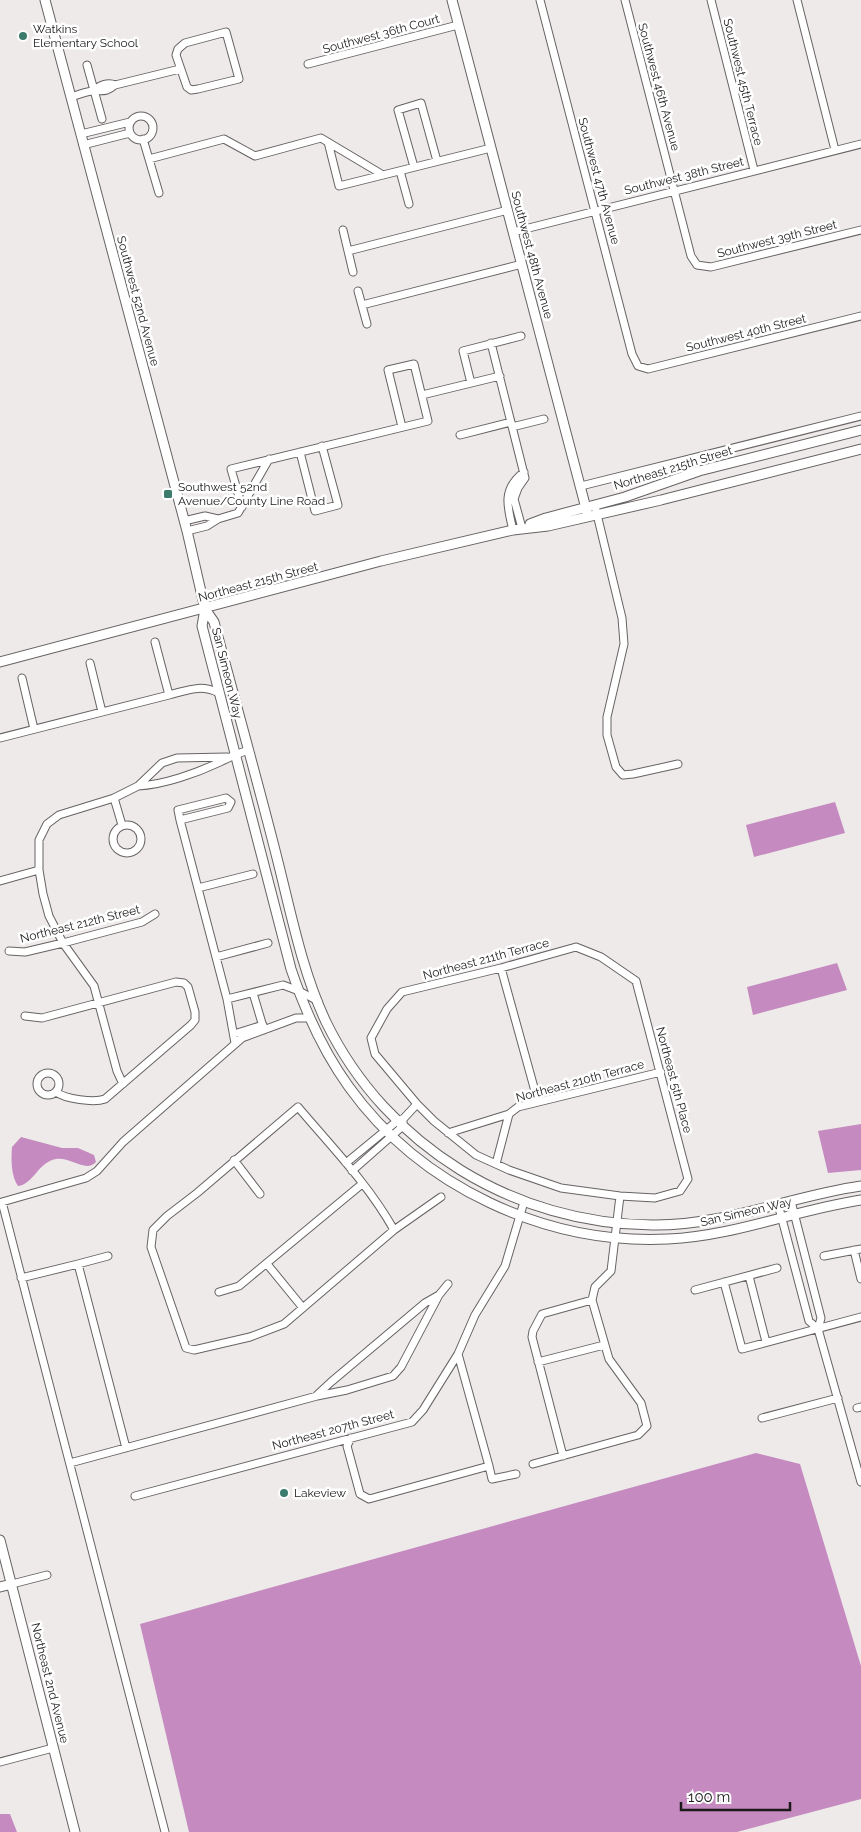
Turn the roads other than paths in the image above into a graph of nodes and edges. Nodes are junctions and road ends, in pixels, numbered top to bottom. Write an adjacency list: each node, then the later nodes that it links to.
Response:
1 (45, 0): 12 (street, Southwest 52nd Avenue)
2 (452, 0): 7 (street, Southwest 48th Avenue)
3 (540, 0): 33 (street, Southwest 47th Avenue)
4 (624, 0): 29 (street, Southwest 46th Avenue)
5 (711, 0): 27 (street, Southwest 45th Terrace)
6 (797, 0): 22 (street)
7 (458, 26): 8 (street, Southwest 36th Court); 21 (street, Southwest 48th Avenue)
8 (308, 64)
9 (87, 65): 11 (street)
10 (180, 69): 10 (street); 11 (street)
11 (94, 91): 12 (street); 13 (street)
12 (71, 97): 16 (street, Southwest 52nd Avenue)
13 (102, 119)
14 (130, 122): 15 (street); 16 (street); 17 (street)
15 (130, 133): 17 (street); 19 (street)
16 (81, 134): 19 (street, Southwest 52nd Avenue)
17 (143, 139): 23 (street)
18 (328, 142): 23 (street); 28 (street); 28 (street)
19 (83, 144): 67 (street, Southwest 52nd Avenue)
20 (861, 144): 22 (street, Southwest 38th Street)
21 (491, 148): 24 (street); 32 (street, Southwest 48th Avenue)
22 (835, 150): 27 (street, Southwest 38th Street)
23 (148, 159): 30 (street)
24 (437, 161): 25 (street); 25 (street)
25 (414, 167): 26 (street)
26 (400, 170): 28 (street); 31 (street)
27 (754, 170): 29 (street, Southwest 38th Street)
28 (382, 175)
29 (674, 190): 33 (street, Southwest 38th Street); 39 (street, Southwest 46th Avenue)
30 (159, 193)
31 (409, 204)
32 (508, 210): 36 (street, Southwest 48th Avenue); 37 (street)
33 (595, 210): 36 (street, Southwest 38th Street); 47 (street, Southwest 47th Avenue)
34 (342, 230): 37 (street)
35 (861, 230): 39 (street, Southwest 39th Street)
36 (513, 232): 38 (street, Southwest 48th Avenue)
37 (348, 251): 40 (street)
38 (522, 264): 42 (street); 63 (street, Southwest 48th Avenue)
39 (697, 265)
40 (353, 272)
41 (358, 291): 42 (street)
42 (362, 305): 44 (street)
43 (861, 316): 47 (street, Southwest 40th Street)
44 (367, 324)
45 (521, 336): 46 (street)
46 (491, 343): 48 (street); 49 (street)
47 (638, 366)
48 (500, 376): 49 (street); 53 (street)
49 (471, 383): 50 (street)
50 (422, 395): 54 (street); 54 (street)
51 (861, 416): 57 (street)
52 (544, 419): 53 (street)
53 (512, 424): 56 (street); 68 (street)
54 (402, 427): 58 (street)
55 (861, 430): 59 (street, Northeast 215th Street)
56 (460, 435)
57 (786, 435): 59 (street); 63 (street)
58 (322, 446): 61 (street); 61 (street)
59 (789, 448): 65 (street, Northeast 215th Street)
60 (861, 449): 65 (street, Northeast 215th Street)
61 (300, 452): 62 (street)
62 (269, 459): 64 (street); 64 (street)
63 (581, 486): 65 (street, Southwest 48th Avenue)
64 (242, 507): 66 (street)
65 (591, 511): 68 (street, Northeast 215th Street); 82 (street)
66 (218, 519): 67 (street); 69 (street)
67 (184, 521): 69 (street, Southwest 52nd Avenue)
68 (517, 529): 70 (street, Northeast 215th Street)
69 (186, 531): 70 (street, Southwest 52nd Avenue)
70 (205, 608): 72 (street, Northeast 215th Street); 75 (street, San Simeon Way); 80 (street, San Simeon Way)
71 (155, 642): 76 (street)
72 (0, 662)
73 (90, 663): 77 (street)
74 (22, 678): 78 (street)
75 (219, 693): 76 (street); 81 (street, San Simeon Way)
76 (169, 695): 77 (street)
77 (102, 712): 78 (street)
78 (34, 729): 79 (street)
79 (0, 738)
80 (249, 750): 81 (street); 103 (street, San Simeon Way)
81 (231, 755): 83 (street); 83 (street); 98 (street, San Simeon Way)
82 (678, 764)
83 (138, 786): 84 (street)
84 (114, 798): 86 (street); 87 (street)
85 (180, 820): 85 (street); 90 (street)
86 (122, 825): 86 (street)
87 (39, 870): 89 (street); 92 (street)
88 (253, 874): 90 (street)
89 (0, 881)
90 (198, 888): 96 (street)
91 (155, 914): 92 (street, Northeast 212th Street)
92 (63, 943): 95 (street, Northeast 212th Street); 105 (street)
93 (268, 943): 96 (street)
94 (576, 946): 97 (street, Northeast 211th Terrace); 113 (street, Northeast 5th Place)
95 (9, 951)
96 (216, 956): 104 (street)
97 (501, 968): 101 (street, Northeast 211th Terrace); 116 (street)
98 (293, 974): 99 (street); 100 (street, San Simeon Way)
99 (283, 985): 100 (street); 102 (street)
100 (299, 990): 103 (street); 106 (street, San Simeon Way)
101 (402, 992): 117 (street, Northeast 5th Place)
102 (253, 993): 104 (street); 110 (street)
103 (314, 999): 106 (street); 119 (street, San Simeon Way)
104 (227, 1000): 111 (street)
105 (99, 1002): 107 (street); 114 (street); 114 (street)
106 (305, 1007): 108 (street); 109 (street, San Simeon Way)
107 (25, 1016)
108 (296, 1018): 109 (street); 110 (street)
109 (309, 1018): 120 (street, San Simeon Way)
110 (263, 1027): 111 (street); 112 (street)
111 (234, 1034): 112 (street)
112 (235, 1043): 131 (street)
113 (661, 1072): 116 (street, Northeast 210th Terrace); 129 (street, Northeast 5th Place)
114 (123, 1084): 115 (street)
115 (56, 1092)
116 (538, 1102): 118 (street, Northeast 210th Terrace)
117 (417, 1104): 119 (street); 121 (street, Northeast 5th Place)
118 (509, 1114): 121 (street, Northeast 210th Terrace); 124 (street)
119 (401, 1122): 120 (street); 134 (street, San Simeon Way)
120 (390, 1132): 123 (street); 125 (street); 137 (street, San Simeon Way)
121 (448, 1133): 124 (street, Northeast 5th Place)
122 (234, 1160): 123 (street); 128 (street); 157 (street)
123 (346, 1163): 125 (street)
124 (496, 1164): 129 (street, Northeast 5th Place)
125 (352, 1171): 126 (street)
126 (362, 1184): 140 (street); 146 (street)
127 (861, 1186): 132 (street, San Simeon Way)
128 (260, 1194)
129 (620, 1196): 139 (street)
130 (441, 1197): 140 (street)
131 (1, 1198): 149 (street)
132 (791, 1200): 135 (street, San Simeon Way); 136 (street)
133 (861, 1200): 136 (street, San Simeon Way)
134 (524, 1202): 137 (street, Northeast 207th Street); 139 (street, San Simeon Way)
135 (778, 1204): 138 (street); 139 (street, San Simeon Way)
136 (794, 1214): 138 (street, San Simeon Way); 159 (street)
137 (520, 1216): 141 (street, San Simeon Way); 162 (street, Northeast 207th Street)
138 (782, 1217): 141 (street, San Simeon Way); 159 (street)
139 (618, 1224): 141 (street)
140 (394, 1230): 157 (street)
141 (616, 1238): 156 (street)
142 (857, 1250): 144 (street); 150 (street)
143 (108, 1256): 145 (street)
144 (824, 1256)
145 (78, 1264): 149 (street); 168 (street)
146 (267, 1264): 154 (street); 157 (street)
147 (777, 1268): 148 (street)
148 (748, 1276): 151 (street); 160 (street)
149 (21, 1278): 170 (street)
150 (861, 1279)
151 (724, 1282): 153 (street); 160 (street)
152 (448, 1284): 155 (street)
153 (695, 1290)
154 (219, 1292)
155 (439, 1295): 164 (street); 164 (street)
156 (592, 1300): 161 (street); 163 (street)
157 (303, 1308)
158 (861, 1317): 159 (street)
159 (818, 1328): 160 (street); 165 (street)
160 (766, 1342)
161 (604, 1345): 163 (street); 169 (street)
162 (458, 1354): 167 (street, Northeast 207th Street); 172 (street)
163 (538, 1362): 169 (street)
164 (316, 1396): 168 (street)
165 (838, 1398): 166 (street); 174 (street)
166 (762, 1418)
167 (351, 1438): 172 (street); 175 (street, Northeast 207th Street)
168 (126, 1448): 170 (street)
169 (563, 1456): 171 (street)
170 (70, 1463): 183 (street)
171 (533, 1464)
172 (489, 1466): 173 (street)
173 (516, 1474)
174 (861, 1482)
175 (136, 1496)
176 (0, 1540): 178 (street, Northeast 2nd Avenue)
177 (47, 1575): 178 (street)
178 (12, 1584): 179 (street); 180 (street, Northeast 2nd Avenue)
179 (0, 1587)
180 (53, 1748): 181 (street); 182 (street, Northeast 2nd Avenue)
181 (0, 1762)
182 (75, 1832)
183 (165, 1832)

